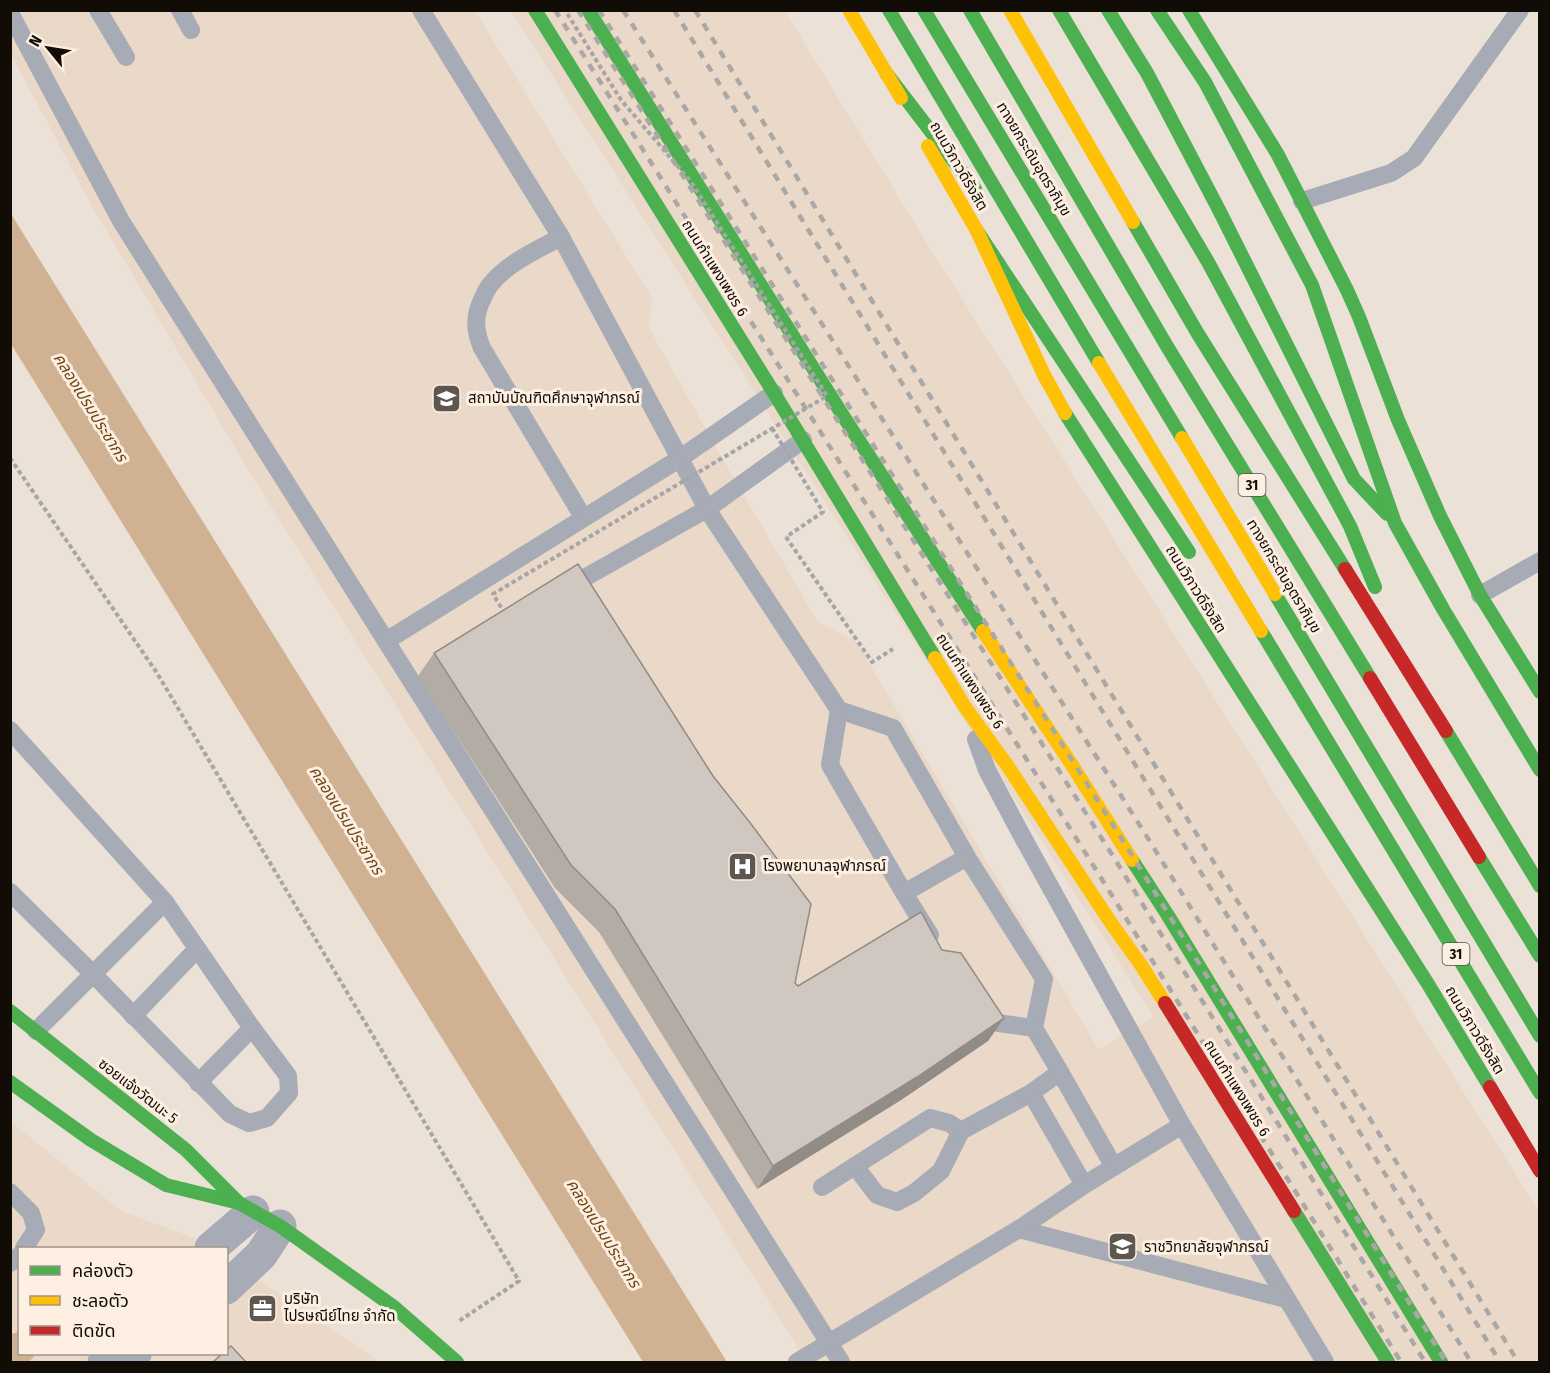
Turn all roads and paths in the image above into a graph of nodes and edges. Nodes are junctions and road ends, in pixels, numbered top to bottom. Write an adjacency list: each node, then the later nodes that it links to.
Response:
1 (98, 10): 19 (lane)
2 (180, 10): 18 (lane)
3 (421, 10): 25 (lane)
4 (535, 10): 27 (main road, ถนนกำแพงเพชร 6)
5 (565, 10): 28 (path, bridge)
6 (588, 10): 93 (main road, ถนนกำแพงเพชร 6)
7 (849, 10): 20 (main road, ถนนวิภาวดีรังสิต)
8 (889, 10): 26 (main road, ถนนวิภาวดีรังสิต / 31)
9 (924, 10): 64 (main road, ทางยกระดับอุตราภิมุข / 31)
10 (970, 10): 56 (main road, ทางยกระดับอุตราภิมุข / 31)
11 (1010, 10): 42 (main road, 31)
12 (1059, 10): 42 (main road)
13 (1108, 10): 34 (main road)
14 (1157, 10): 34 (main road)
15 (1189, 10): 22 (main road)
16 (1520, 10): 22 (lane)
17 (10, 13): 40 (lane)
18 (191, 30)
19 (126, 57)
20 (886, 73): 21 (main road); 24 (main road, ถนนวิภาวดีรังสิต)
21 (980, 196)
22 (1302, 201): 38 (main road)
23 (995, 215): 26 (main road)
24 (977, 231): 36 (main road); 74 (main road, ถนนวิภาวดีรังสิต)
25 (561, 237): 31 (lane); 33 (lane)
26 (1067, 309): 69 (main road, ถนนวิภาวดีรังสิต / 31)
27 (774, 393): 29 (main road, ถนนกำแพงเพชร 6); 31 (lane)
28 (772, 428): 39 (path, bridge); 41 (path, bridge)
29 (803, 440): 32 (lane); 45 (main road, ถนนกำแพงเพชร 6)
30 (10, 458): 84 (path)
31 (679, 459): 32 (lane); 33 (lane)
32 (707, 509): 37 (lane); 46 (lane)
33 (583, 517): 40 (lane)
34 (1395, 523): 48 (main road)
35 (1539, 561): 38 (lane)
36 (1197, 565)
37 (577, 582)
38 (1480, 595): 43 (main road)
39 (508, 620)
40 (386, 640): 85 (lane)
41 (872, 662)
42 (1414, 679): 50 (main road, 31)
43 (1539, 692)
44 (1288, 702): 69 (main road)
45 (965, 707): 70 (lane); 92 (main road, ถนนกำแพงเพชร 6)
46 (839, 710): 49 (lane); 52 (lane)
47 (10, 730): 53 (lane)
48 (1539, 770)
49 (967, 857): 52 (lane); 62 (lane)
50 (1539, 886)
51 (10, 892): 57 (lane)
52 (904, 894): 55 (lane)
53 (165, 902): 54 (lane); 57 (lane)
54 (197, 949): 60 (lane); 61 (lane)
55 (941, 952)
56 (1539, 956)
57 (93, 974): 60 (lane); 63 (lane)
58 (972, 1002): 62 (lane)
59 (10, 1011): 63 (main road, ซอยแจ้งวัฒนะ 5)
60 (133, 1016): 67 (lane)
61 (252, 1028): 67 (lane); 67 (lane)
62 (1034, 1028): 65 (lane)
63 (36, 1031): 78 (main road, ซอยแจ้งวัฒนะ 5)
64 (1539, 1036)
65 (1060, 1072): 68 (lane); 73 (lane)
66 (10, 1082): 78 (main road, ซอยแจ้งวัฒนะ 5)
67 (198, 1083)
68 (1031, 1093): 71 (lane); 75 (lane)
69 (1539, 1095)
70 (1182, 1125): 73 (lane); 83 (lane)
71 (961, 1131): 72 (lane); 72 (lane)
72 (855, 1166): 76 (lane)
73 (1114, 1167): 75 (lane)
74 (1539, 1171)
75 (1084, 1185): 79 (lane)
76 (822, 1187)
77 (10, 1192): 80 (lane)
78 (257, 1214): 81 (street); 82 (street); 84 (main road, ซอยแจ้งวัฒนะ 5)
79 (1019, 1229): 83 (lane); 85 (lane)
80 (25, 1247)
81 (213, 1247)
82 (228, 1286)
83 (1286, 1299): 91 (lane)
84 (431, 1340): 88 (main road, ซอยแจ้งวัฒนะ 5)
85 (828, 1342): 89 (lane); 90 (lane)
86 (128, 1355): 87 (street)
87 (104, 1362)
88 (457, 1362)
89 (797, 1362)
90 (841, 1362)
91 (1325, 1362)
92 (1388, 1362)
93 (1441, 1362)

